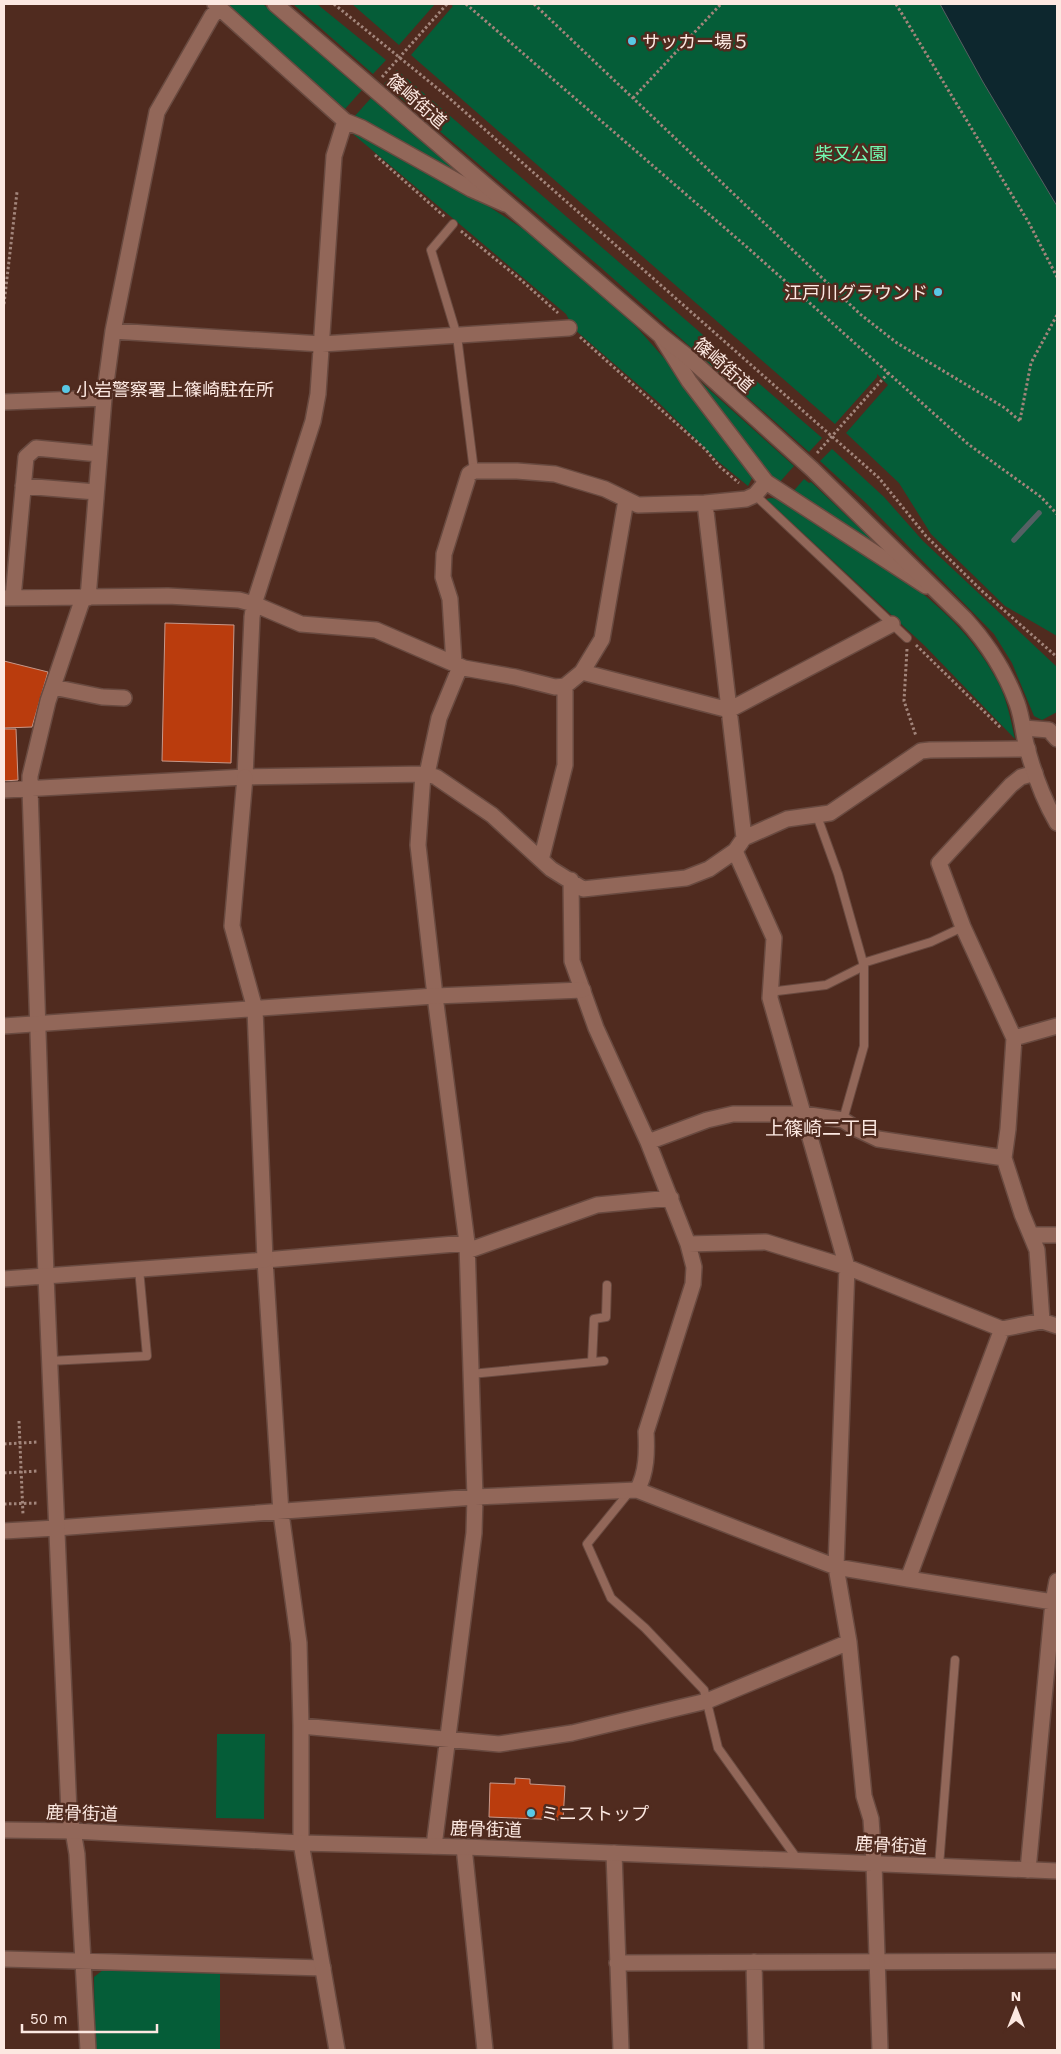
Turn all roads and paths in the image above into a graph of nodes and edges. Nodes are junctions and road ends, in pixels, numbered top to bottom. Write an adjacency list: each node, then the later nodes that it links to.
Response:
1 (275, 4): 15 (street, 篠崎街道)
2 (334, 4): 9 (path)
3 (447, 4): 9 (path)
4 (466, 4): 25 (path)
5 (534, 4): 11 (path)
6 (721, 4): 11 (path)
7 (896, 4): 17 (path)
8 (217, 6): 12 (street); 21 (street)
9 (400, 58): 10 (path); 28 (path)
10 (380, 79)
11 (633, 98): 19 (path)
12 (345, 121): 15 (street); 24 (street)
13 (372, 153): 16 (path)
14 (17, 192): 18 (path)
15 (513, 207): 23 (street, 篠崎街道)
16 (453, 224): 20 (path); 22 (lane)
17 (1057, 277)
18 (4, 304)
19 (1057, 315)
20 (569, 328): 22 (street); 35 (path)
21 (113, 331): 24 (street); 26 (street)
22 (457, 336): 24 (street); 31 (lane)
23 (661, 336): 32 (street); 41 (street, 篠崎街道)
24 (322, 344): 42 (street)
25 (888, 372): 28 (path); 38 (path)
26 (104, 398): 27 (street); 29 (street)
27 (4, 402)
28 (832, 437): 30 (path); 45 (path)
29 (99, 454): 33 (street); 34 (street)
30 (812, 457)
31 (474, 471): 36 (street); 46 (street)
32 (766, 482): 35 (street); 41 (street)
33 (23, 486): 34 (street); 39 (street)
34 (96, 492): 40 (street)
35 (750, 492): 37 (street); 43 (lane)
36 (626, 500): 37 (street); 47 (street)
37 (705, 503): 51 (street)
38 (1057, 514)
39 (8, 598): 40 (street)
40 (85, 598): 42 (street); 49 (street)
41 (945, 598): 53 (street, 篠崎街道)
42 (254, 604): 46 (street); 59 (street)
43 (892, 624): 44 (lane); 51 (street)
44 (907, 638): 52 (path); 56 (path)
45 (1057, 657)
46 (457, 665): 48 (street); 58 (street)
47 (582, 672): 48 (street); 51 (street)
48 (565, 686): 66 (street)
49 (53, 687): 50 (street); 60 (street)
50 (124, 698)
51 (729, 710): 64 (street)
52 (1001, 728)
53 (1024, 728): 54 (street); 55 (street, 篠崎街道)
54 (1055, 732)
55 (1028, 749): 56 (street); 57 (street, 篠崎街道)
56 (921, 752): 62 (street)
57 (1035, 773): 63 (street, 篠崎街道); 68 (street)
58 (425, 774): 59 (street); 66 (street); 72 (street)
59 (245, 777): 60 (street); 73 (street)
60 (30, 788): 61 (street); 74 (street)
61 (4, 790)
62 (817, 816): 64 (street); 69 (lane)
63 (1057, 823)
64 (744, 838): 65 (street)
65 (735, 851): 67 (street); 71 (street)
66 (541, 860): 67 (street)
67 (571, 880): 70 (street)
68 (962, 927): 69 (lane); 77 (street)
69 (864, 964): 71 (lane); 79 (lane)
70 (583, 990): 72 (street); 80 (street)
71 (769, 992): 78 (street)
72 (435, 996): 73 (street); 86 (street)
73 (255, 1009): 74 (street); 87 (street)
74 (36, 1024): 75 (street); 90 (street)
75 (4, 1026)
76 (1057, 1026): 77 (street)
77 (1014, 1038): 81 (street)
78 (803, 1114): 79 (street); 80 (street); 88 (street)
79 (843, 1120): 81 (street)
80 (648, 1142): 82 (street)
81 (1004, 1158): 83 (street)
82 (671, 1198): 85 (street); 86 (street)
83 (1032, 1235): 84 (street); 93 (street)
84 (1057, 1235)
85 (688, 1244): 88 (street); 107 (street)
86 (467, 1247): 87 (street); 99 (street)
87 (264, 1260): 89 (street); 112 (street)
88 (847, 1267): 95 (street); 116 (street)
89 (139, 1269): 90 (street); 96 (lane)
90 (46, 1276): 91 (street); 96 (street)
91 (4, 1278)
92 (607, 1285): 98 (lane)
93 (1042, 1321): 94 (street); 95 (street)
94 (1057, 1326)
95 (1002, 1330): 117 (street)
96 (49, 1361): 114 (street)
97 (604, 1361): 98 (lane)
98 (592, 1362): 99 (lane)
99 (471, 1374): 108 (street)
100 (19, 1421): 103 (path)
101 (40, 1442): 103 (path)
102 (4, 1444): 103 (path)
103 (20, 1444): 106 (path)
104 (39, 1471): 106 (path)
105 (4, 1473): 106 (path)
106 (22, 1473): 109 (path)
107 (634, 1490): 108 (street); 116 (street); 122 (lane)
108 (475, 1497): 112 (street); 124 (street)
109 (23, 1502): 110 (path); 111 (path); 113 (path)
110 (39, 1503)
111 (4, 1504)
112 (281, 1513): 114 (street); 123 (street)
113 (23, 1515)
114 (56, 1528): 115 (street); 126 (street)
115 (4, 1531)
116 (836, 1567): 117 (street); 120 (street)
117 (908, 1579): 119 (street)
118 (1057, 1581): 119 (street)
119 (1053, 1602): 134 (street)
120 (849, 1642): 122 (street); 132 (street)
121 (955, 1660): 133 (lane)
122 (706, 1701): 124 (street); 131 (lane)
123 (301, 1726): 124 (street); 127 (street)
124 (447, 1738): 128 (street)
125 (4, 1830): 126 (street, 鹿骨街道)
126 (73, 1831): 127 (street, 鹿骨街道); 137 (street)
127 (301, 1843): 128 (street, 鹿骨街道); 142 (street)
128 (434, 1846): 129 (street, 鹿骨街道)
129 (464, 1847): 130 (street, 鹿骨街道); 145 (street)
130 (614, 1853): 131 (street, 鹿骨街道); 141 (street)
131 (798, 1860): 132 (street, 鹿骨街道)
132 (874, 1863): 133 (street, 鹿骨街道); 140 (street)
133 (939, 1866): 134 (street, 鹿骨街道)
134 (1028, 1870): 135 (street, 鹿骨街道)
135 (1057, 1871)
136 (4, 1959): 137 (street)
137 (84, 1960): 142 (street); 143 (street)
138 (1057, 1961): 140 (street)
139 (754, 1962): 140 (street); 141 (street); 147 (street)
140 (878, 1962): 148 (street)
141 (617, 1963): 146 (street)
142 (323, 1968): 144 (street)
143 (88, 2050)
144 (337, 2050)
145 (485, 2050)
146 (621, 2050)
147 (756, 2050)
148 (880, 2050)

